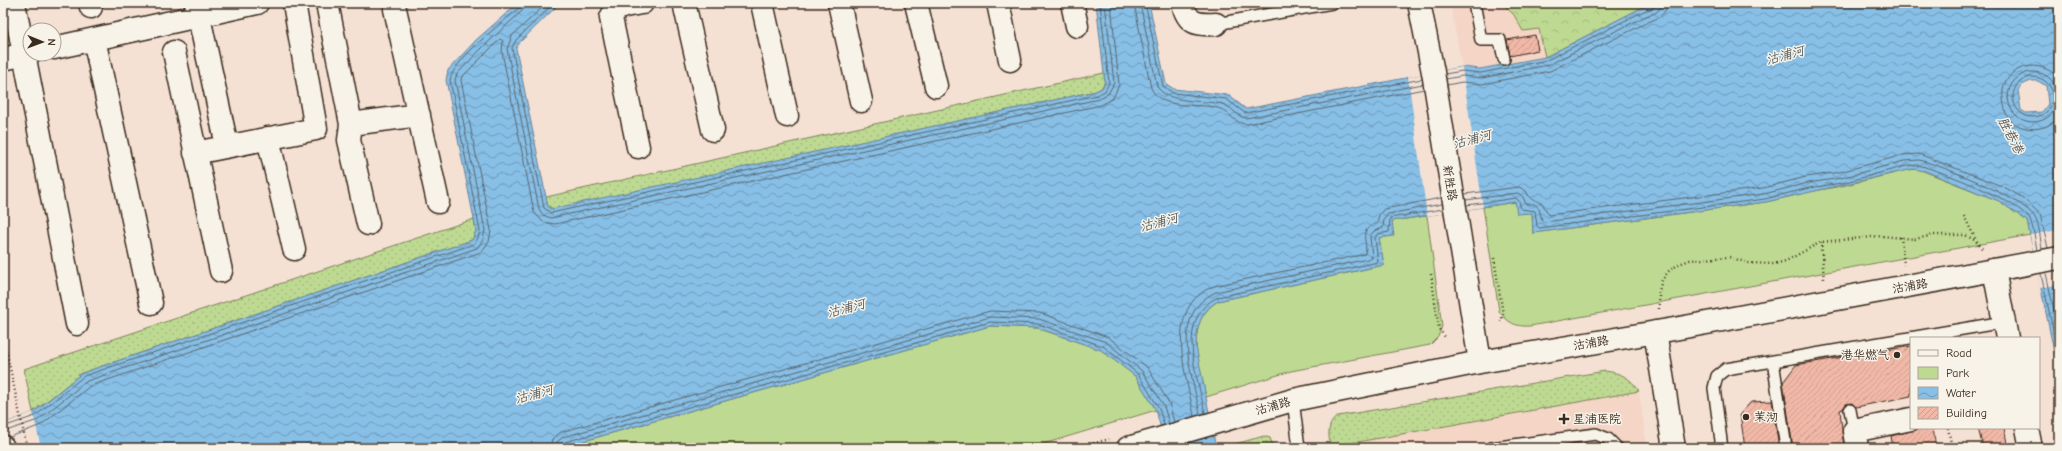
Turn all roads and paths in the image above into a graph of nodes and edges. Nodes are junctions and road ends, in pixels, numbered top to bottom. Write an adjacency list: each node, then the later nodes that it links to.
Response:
1 (14, 3): 24 (street)
2 (257, 3): 17 (street)
3 (294, 3): 33 (street)
4 (327, 3): 31 (street)
5 (642, 3): 35 (street)
6 (684, 3): 32 (street)
7 (762, 3): 30 (street)
8 (839, 3): 28 (street)
9 (916, 3): 27 (street)
10 (998, 3): 26 (street)
11 (1072, 3): 20 (street)
12 (1183, 3): 19 (street)
13 (1332, 3): 16 (lane)
14 (1419, 3): 63 (street, 新胜路)
15 (1474, 3): 25 (lane)
16 (1283, 7): 19 (lane)
17 (197, 9): 21 (street); 34 (street)
18 (395, 10): 29 (street)
19 (1216, 24)
20 (1077, 26)
21 (94, 39): 22 (street); 52 (street)
22 (62, 46)
23 (174, 52): 36 (street)
24 (19, 56): 55 (street)
25 (1504, 59)
26 (1010, 60)
27 (936, 86)
28 (862, 101)
29 (419, 115): 31 (street); 37 (street)
30 (787, 116)
31 (351, 124): 39 (street)
32 (713, 130)
33 (268, 138): 34 (street); 43 (street)
34 (227, 146): 36 (street)
35 (638, 147)
36 (195, 152): 48 (street)
37 (438, 202)
38 (1964, 216): 42 (path)
39 (368, 224)
40 (1901, 237): 41 (path); 42 (path); 47 (path)
41 (1821, 242): 51 (path); 53 (path)
42 (1978, 242): 44 (path)
43 (294, 248)
44 (1983, 250)
45 (1494, 258): 54 (path)
46 (2059, 258): 49 (street, 沽浦路)
47 (1904, 265)
48 (221, 270)
49 (1994, 270): 56 (street); 57 (street, 沽浦路)
50 (1431, 274): 59 (path)
51 (1824, 279)
52 (151, 303)
53 (1659, 309)
54 (1501, 323)
55 (77, 324)
56 (2006, 330): 60 (lane)
57 (1655, 332): 63 (street, 沽浦路); 75 (street)
58 (3, 335): 70 (path)
59 (1445, 337)
60 (1955, 337)
61 (1910, 343): 62 (lane)
62 (1773, 361): 76 (lane); 77 (lane)
63 (1480, 362): 64 (street, 沽浦路)
64 (1293, 400): 71 (street, 沽浦路); 72 (lane)
65 (1850, 410): 69 (lane)
66 (1910, 419): 69 (street)
67 (1948, 429): 78 (path)
68 (2027, 429): 79 (street)
69 (1855, 440)
70 (27, 448)
71 (1128, 448)
72 (1299, 448)
73 (1490, 448): 74 (lane)
74 (1617, 448)
75 (1674, 448)
76 (1722, 448)
77 (1786, 448)
78 (1952, 448)
79 (2031, 448)

